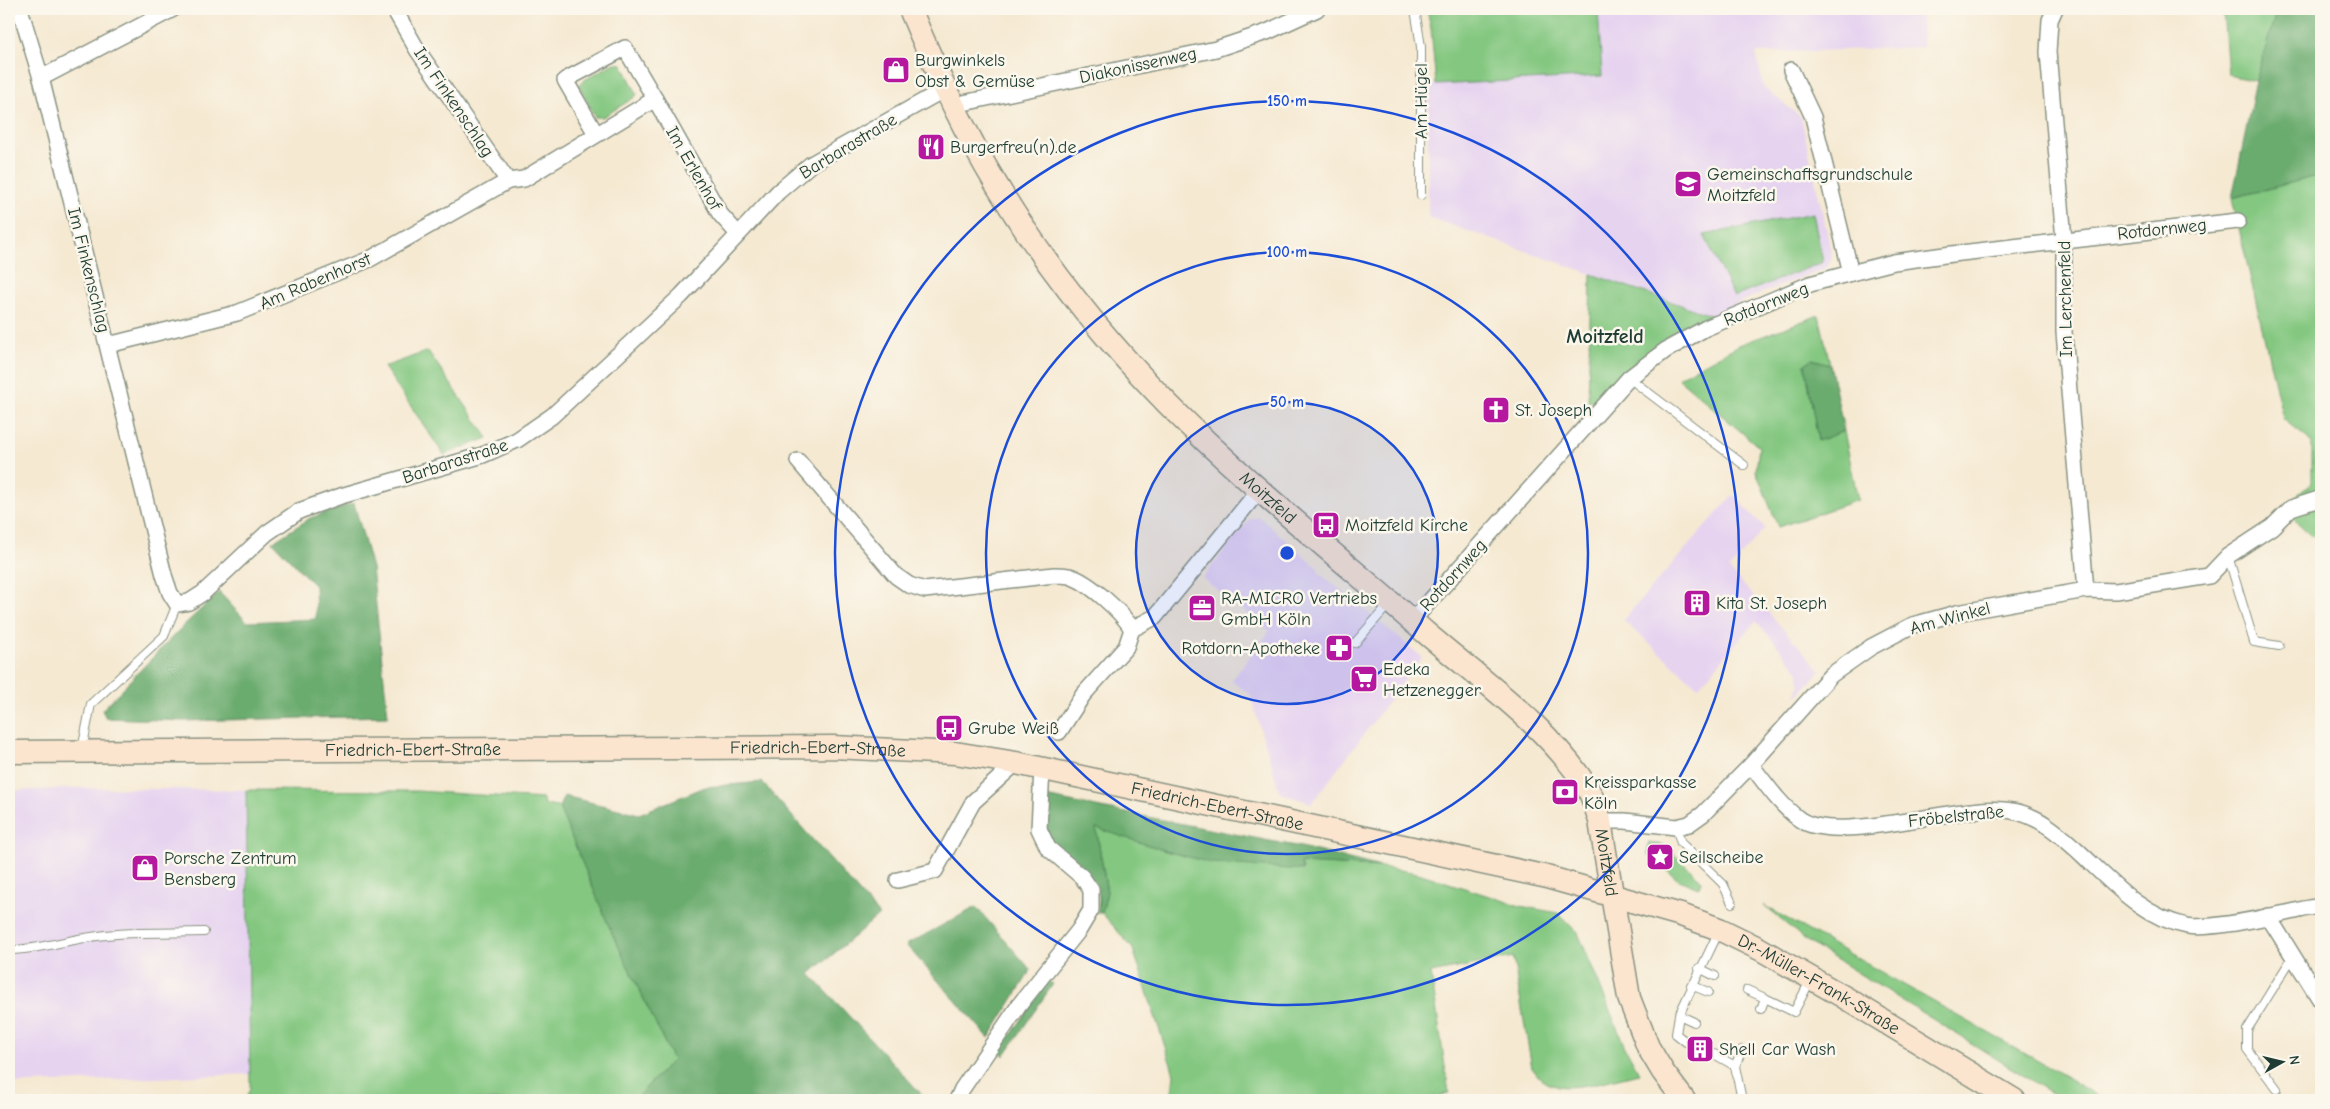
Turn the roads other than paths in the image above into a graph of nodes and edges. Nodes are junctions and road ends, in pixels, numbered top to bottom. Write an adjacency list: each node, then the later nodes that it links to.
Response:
1 (20, 9): 9 (street, Im Finkenschlag)
2 (173, 9): 9 (street)
3 (394, 9): 13 (street, Im Finkenschlag)
4 (910, 9): 10 (main road, Moitzfeld)
5 (1317, 9): 10 (street, Diakonissenweg)
6 (1415, 9): 14 (lane, Am Hügel)
7 (2055, 9): 17 (street, Im Lerchenfeld)
8 (1791, 70): 18 (street)
9 (41, 78): 19 (street, Im Finkenschlag)
10 (949, 97): 16 (street, Barbarastraße); 23 (main road, Moitzfeld)
11 (655, 99): 12 (street); 12 (street, Im Erlenhof); 16 (street, Im Erlenhof)
12 (596, 134): 13 (street)
13 (508, 181): 19 (street, Am Rabenhorst)
14 (1421, 195)
15 (2238, 221): 17 (street, Rotdornweg)
16 (738, 234): 28 (street, Barbarastraße)
17 (2064, 240): 18 (street, Rotdornweg); 26 (street, Im Lerchenfeld)
18 (1851, 273): 20 (street, Rotdornweg)
19 (108, 345): 28 (street, Im Finkenschlag)
20 (1630, 378): 22 (lane); 29 (street, Rotdornweg)
21 (798, 461): 30 (street)
22 (1744, 466)
23 (1260, 489): 27 (main road, Moitzfeld); 30 (street)
24 (2319, 499): 25 (street, Am Winkel)
25 (2228, 556): 26 (street, Am Winkel); 32 (lane)
26 (2086, 590): 37 (street, Am Winkel)
27 (1390, 602): 29 (main road, Moitzfeld); 31 (lane)
28 (178, 604): 35 (lane)
29 (1412, 621): 39 (main road, Moitzfeld)
30 (1132, 629): 33 (street)
31 (1355, 643)
32 (2279, 646)
33 (1059, 732)
34 (9, 752): 35 (main road, Friedrich-Ebert-Straße)
35 (81, 752): 36 (main road, Friedrich-Ebert-Straße)
36 (1016, 763): 38 (main road, Friedrich-Ebert-Straße); 41 (street)
37 (1751, 765): 40 (street, Am Winkel); 45 (street, Fröbelstraße)
38 (1042, 768): 42 (main road, Friedrich-Ebert-Straße); 66 (street)
39 (1600, 821): 40 (street); 42 (main road, Moitzfeld)
40 (1676, 827): 43 (lane)
41 (898, 880)
42 (1612, 895): 46 (main road, Dr.-Müller-Frank-Straße); 67 (main road, Moitzfeld)
43 (1732, 903)
44 (2321, 907): 45 (street, Fröbelstraße)
45 (2268, 916): 49 (street)
46 (1720, 929): 50 (lane); 52 (main road, Dr.-Müller-Frank-Straße)
47 (204, 932): 48 (lane)
48 (9, 950)
49 (2292, 958): 57 (street); 65 (lane)
50 (1699, 968): 51 (lane); 53 (lane)
51 (1715, 976)
52 (1812, 978): 56 (lane); 69 (main road, Dr.-Müller-Frank-Straße)
53 (1691, 985): 55 (lane); 59 (lane)
54 (1747, 990): 56 (lane)
55 (1708, 992)
56 (1765, 998): 58 (lane)
57 (2321, 1001)
58 (1761, 1008)
59 (1679, 1015): 60 (lane); 61 (lane)
60 (1694, 1022)
61 (1686, 1042)
62 (1742, 1050): 64 (lane)
63 (1714, 1054): 64 (lane)
64 (1735, 1066): 68 (lane)
65 (2277, 1089)
66 (955, 1099)
67 (1684, 1100)
68 (1742, 1100)
69 (2014, 1100)

